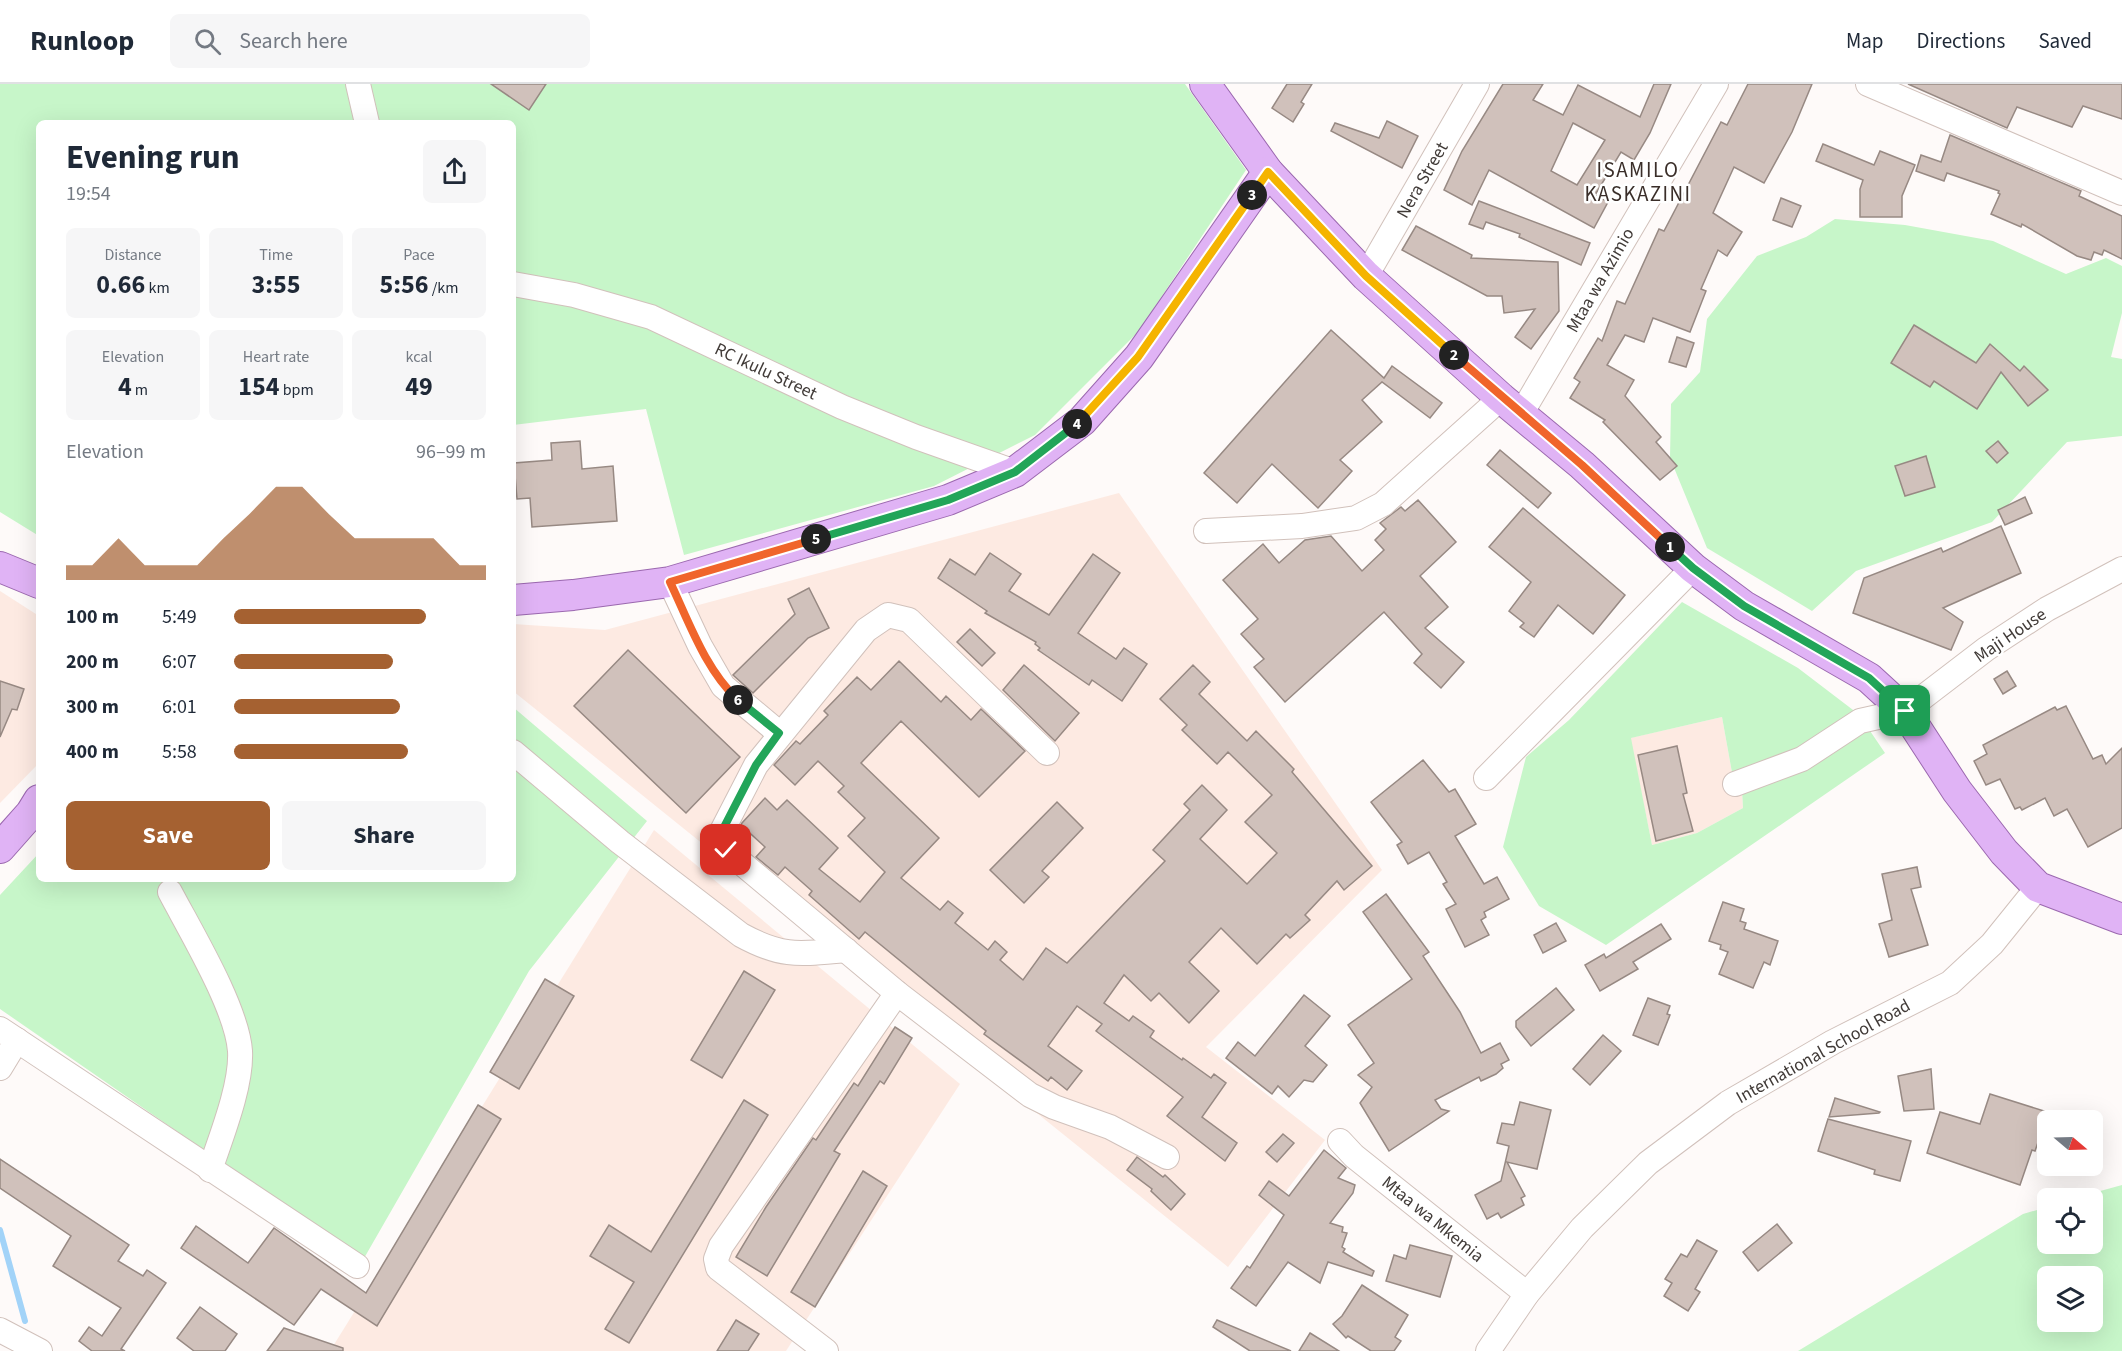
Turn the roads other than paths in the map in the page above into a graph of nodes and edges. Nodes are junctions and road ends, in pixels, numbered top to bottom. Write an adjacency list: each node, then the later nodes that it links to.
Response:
1 (358, 84): 6 (street)
2 (1204, 84): 7 (main road)
3 (1477, 84): 9 (street, Nera Street)
4 (1716, 84): 11 (street, Mtaa wa Azimio)
5 (1868, 84): 8 (street)
6 (366, 120)
7 (1268, 172): 9 (main road); 12 (main road)
8 (2122, 192)
9 (1366, 276): 11 (main road)
10 (516, 285): 12 (street, RC Ikulu Street)
11 (1511, 406): 13 (street, Mtaa wa Azimio); 16 (main road)
12 (1015, 472): 18 (main road)
13 (1206, 531)
14 (0, 567): 17 (main road)
15 (2118, 567): 20 (street, Maji House)
16 (1693, 568): 20 (main road); 24 (street)
17 (36, 582)
18 (670, 582): 19 (main road); 21 (street)
19 (516, 600)
20 (1905, 711): 25 (street); 28 (main road)
21 (779, 733): 22 (street); 31 (street)
22 (1047, 753)
23 (516, 755): 31 (street)
24 (1486, 778)
25 (1735, 784)
26 (36, 805): 27 (main road)
27 (0, 848)
28 (2038, 887): 30 (main road); 39 (street, International School Road)
29 (170, 892): 37 (street)
30 (2122, 919)
31 (846, 950): 32 (street)
32 (897, 993): 36 (street); 42 (street)
33 (8, 1035): 34 (street); 37 (street)
34 (0, 1068)
35 (1340, 1141): 39 (street, Mtaa wa Mkemia)
36 (1167, 1157)
37 (210, 1170): 38 (street)
38 (357, 1266)
39 (1527, 1294): 43 (street, International School Road)
40 (0, 1330): 41 (street)
41 (40, 1351)
42 (826, 1351)
43 (1488, 1351)

